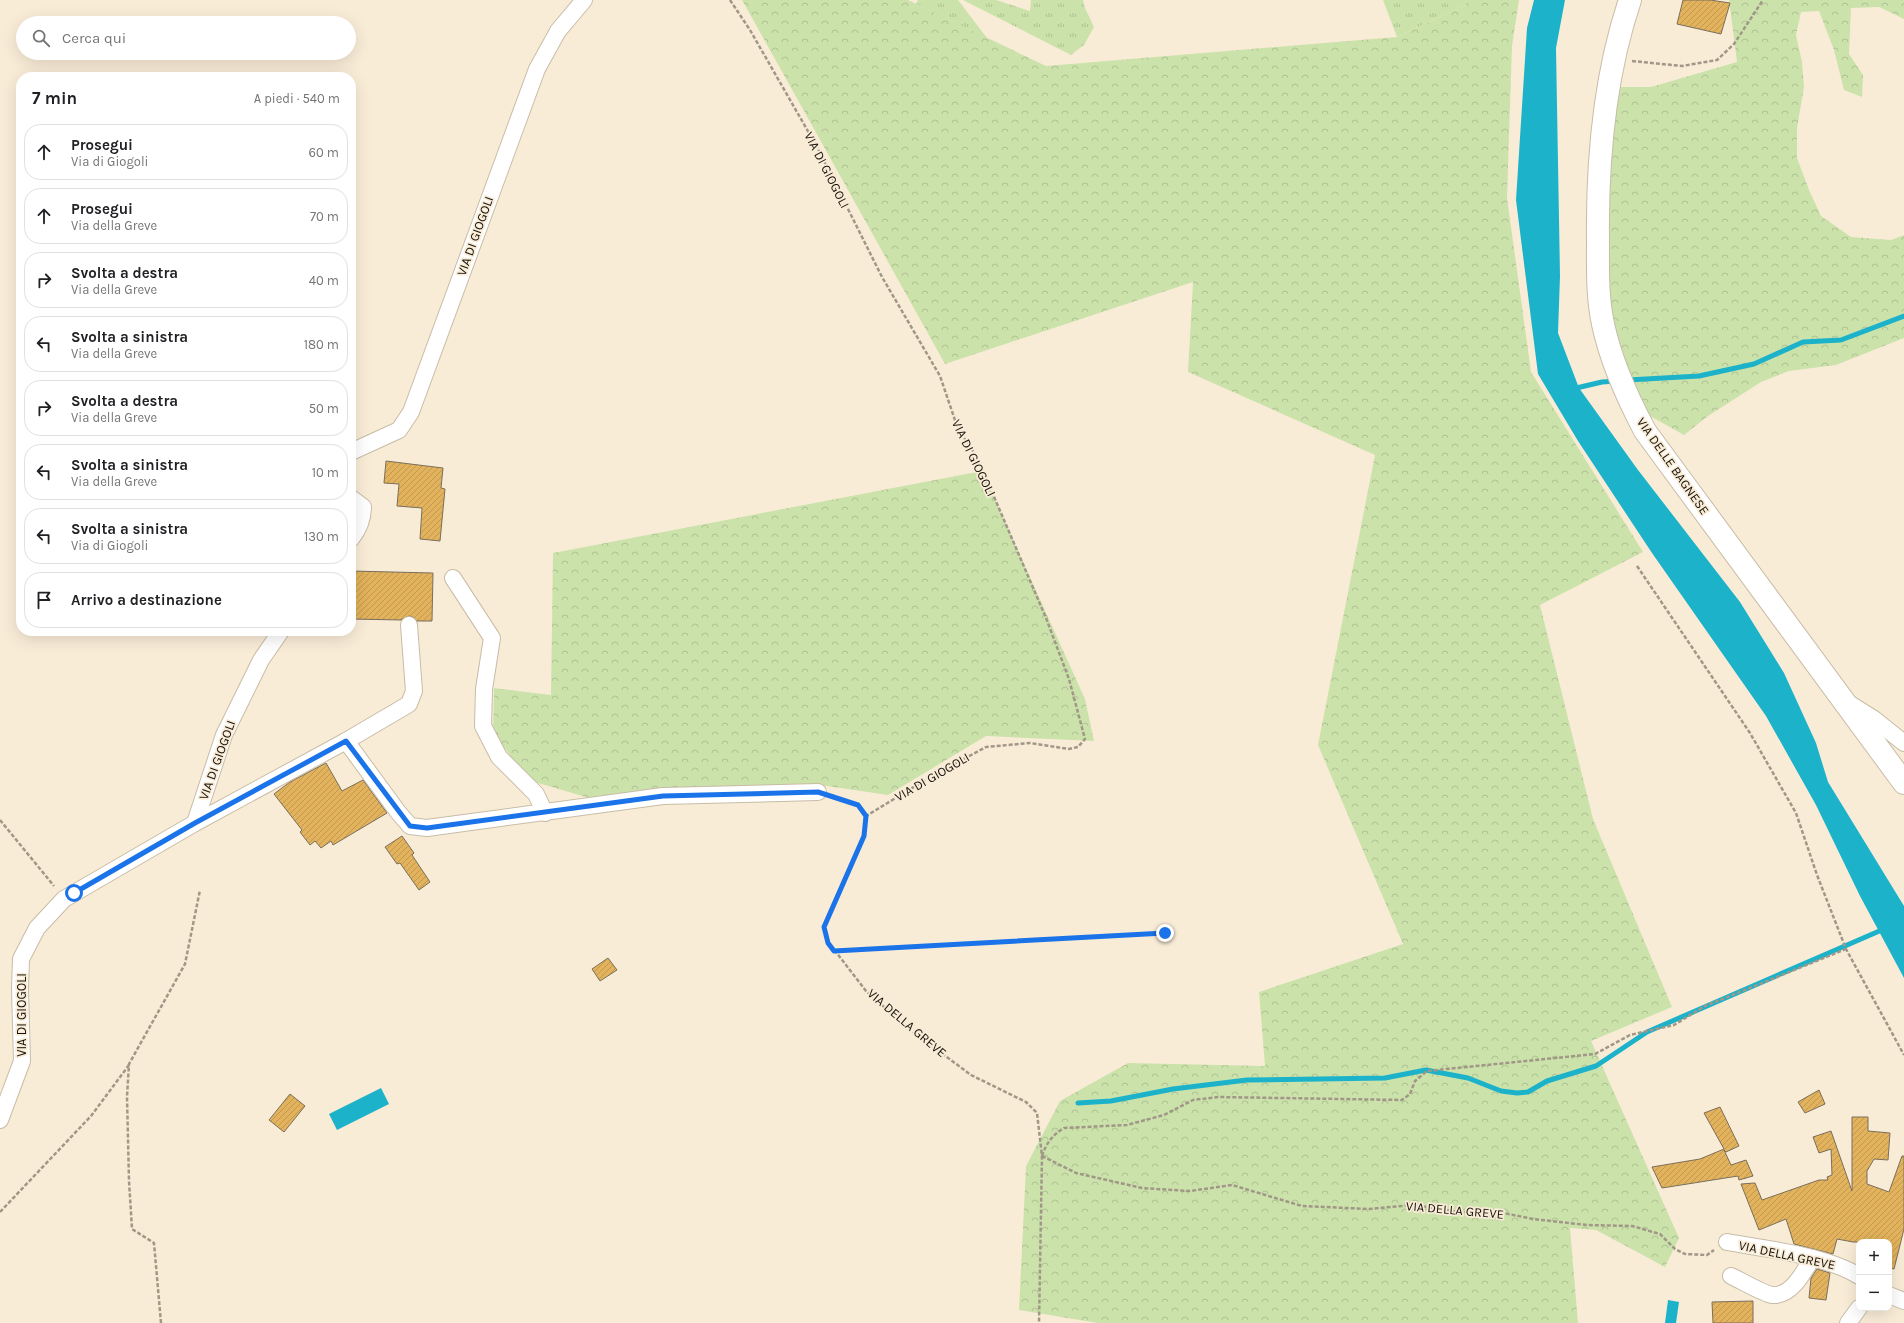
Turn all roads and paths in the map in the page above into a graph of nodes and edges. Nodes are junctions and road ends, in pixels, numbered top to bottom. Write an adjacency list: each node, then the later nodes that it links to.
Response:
1 (584, 0): 6 (street, VIA DI GIOGOLI)
2 (730, 0): 19 (path, VIA DI GIOGOLI)
3 (1630, 0): 5 (main road, VIA DELLE BAGNESE)
4 (1763, 0): 5 (path)
5 (1614, 59): 13 (main road, VIA DELLE BAGNESE)
6 (356, 450)
7 (356, 502): 8 (street)
8 (356, 533)
9 (1637, 566): 25 (path)
10 (453, 578): 18 (street)
11 (410, 625): 14 (street)
12 (278, 636): 21 (street, VIA DI GIOGOLI)
13 (1843, 700): 15 (street); 16 (main road, VIA DELLE BAGNESE)
14 (346, 741): 18 (street); 21 (street)
15 (1904, 743)
16 (1904, 783)
17 (818, 792): 18 (street); 19 (path)
18 (545, 813)
19 (866, 816): 26 (path, VIA DELLA GREVE)
20 (0, 820): 23 (path)
21 (195, 823): 23 (street, VIA DI GIOGOLI)
22 (200, 890): 28 (path)
23 (64, 899): 29 (street, VIA DI GIOGOLI)
24 (1165, 933): 26 (path)
25 (1846, 948): 27 (path); 30 (path)
26 (834, 951): 30 (path, VIA DELLA GREVE)
27 (1904, 1055)
28 (129, 1064): 31 (path); 39 (path)
29 (0, 1120)
30 (1042, 1156): 32 (path, VIA DELLA GREVE); 40 (path, VIA DELLA GREVE)
31 (0, 1212)
32 (1727, 1242): 33 (street, VIA DELLA GREVE)
33 (1812, 1258): 34 (street, VIA DELLA GREVE); 35 (street)
34 (1858, 1275)
35 (1732, 1276)
36 (1892, 1296): 37 (street)
37 (1904, 1301)
38 (1857, 1311): 41 (street)
39 (162, 1323)
40 (1039, 1323)
41 (1848, 1323)

